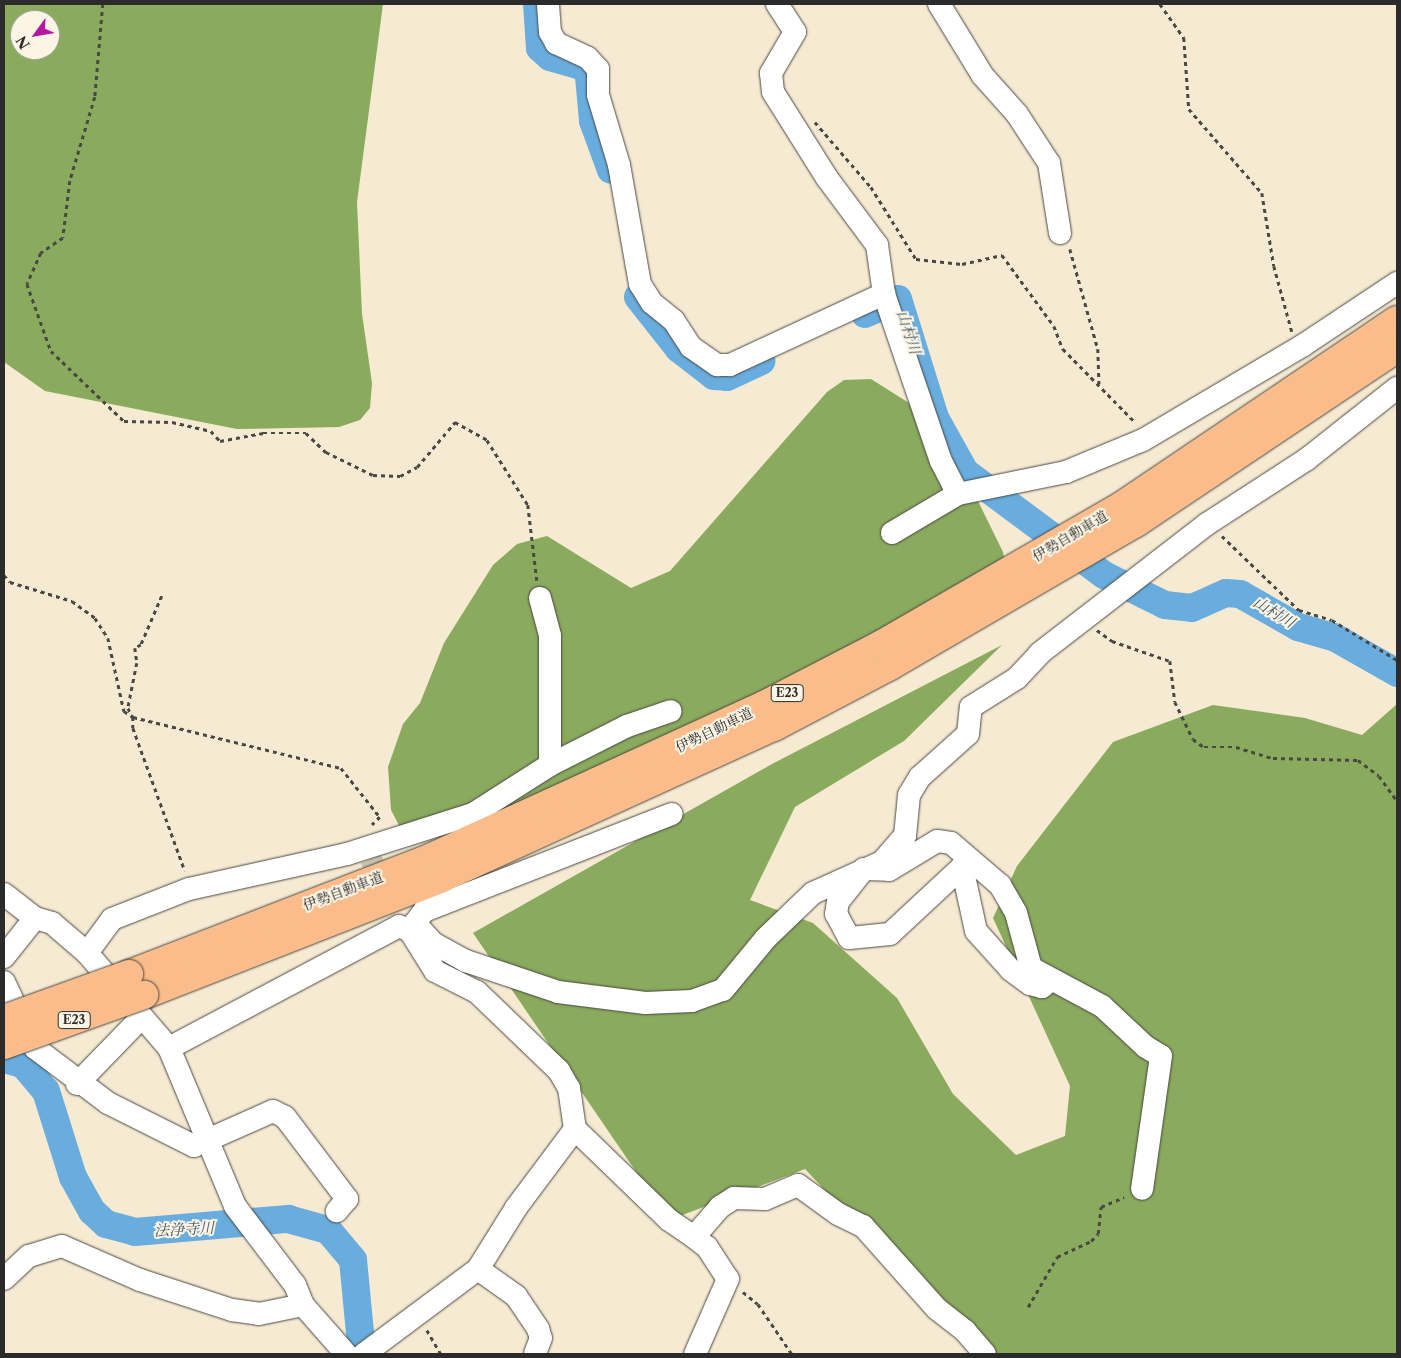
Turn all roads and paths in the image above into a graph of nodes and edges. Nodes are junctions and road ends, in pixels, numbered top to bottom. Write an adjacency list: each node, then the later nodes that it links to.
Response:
1 (103, 4): 23 (path)
2 (548, 4): 9 (street)
3 (777, 4): 9 (street)
4 (939, 4): 7 (street)
5 (1160, 4): 11 (path)
6 (810, 119): 13 (path)
7 (1060, 233): 13 (path)
8 (1397, 283): 11 (street)
9 (884, 294): 16 (street)
10 (1397, 320): 42 (highway, 伊勢自動車道 / E23)
11 (1302, 346): 15 (street)
12 (1397, 348): 42 (highway, 伊勢自動車道 / E23)
13 (1099, 384): 15 (path)
14 (1397, 388): 17 (street)
15 (1142, 440): 16 (street)
16 (958, 494): 18 (street)
17 (1207, 524): 24 (street); 25 (path)
18 (892, 533)
19 (4, 575): 20 (path)
20 (10, 582): 21 (path); 27 (path)
21 (4, 585)
22 (162, 596): 27 (path)
23 (540, 598): 28 (street)
24 (1086, 619): 29 (path); 33 (street)
25 (1397, 660)
26 (671, 711): 28 (street)
27 (133, 717): 31 (path); 34 (path)
28 (550, 765): 31 (street)
29 (1397, 801)
30 (672, 814): 37 (street)
31 (368, 854): 34 (street)
32 (966, 863): 33 (street); 33 (street); 41 (street); 41 (street)
33 (864, 869): 37 (street)
34 (189, 889): 38 (street)
35 (4, 894): 36 (street)
36 (35, 918): 38 (street); 39 (street)
37 (413, 927): 45 (street); 47 (street)
38 (87, 953): 45 (street)
39 (4, 957)
40 (4, 982): 46 (street)
41 (1048, 982): 49 (street)
42 (137, 997): 43 (highway, 伊勢自動車道 / E23, bridge); 44 (highway, 伊勢自動車道 / E23, bridge); 46 (street)
43 (4, 1019)
44 (4, 1045)
45 (169, 1048): 48 (street)
46 (77, 1084): 48 (street)
47 (576, 1129): 51 (street); 52 (street)
48 (206, 1143): 50 (street); 55 (street)
49 (1142, 1189): 56 (path)
50 (337, 1212)
51 (694, 1237): 54 (street); 64 (street)
52 (478, 1268): 57 (street); 61 (street)
53 (5, 1274): 55 (street)
54 (728, 1280): 62 (street); 63 (path)
55 (303, 1305): 58 (street)
56 (1028, 1307)
57 (418, 1316): 59 (street); 60 (path)
58 (346, 1354)
59 (364, 1354)
60 (441, 1354)
61 (535, 1354)
62 (695, 1354)
63 (792, 1354)
64 (985, 1354)

